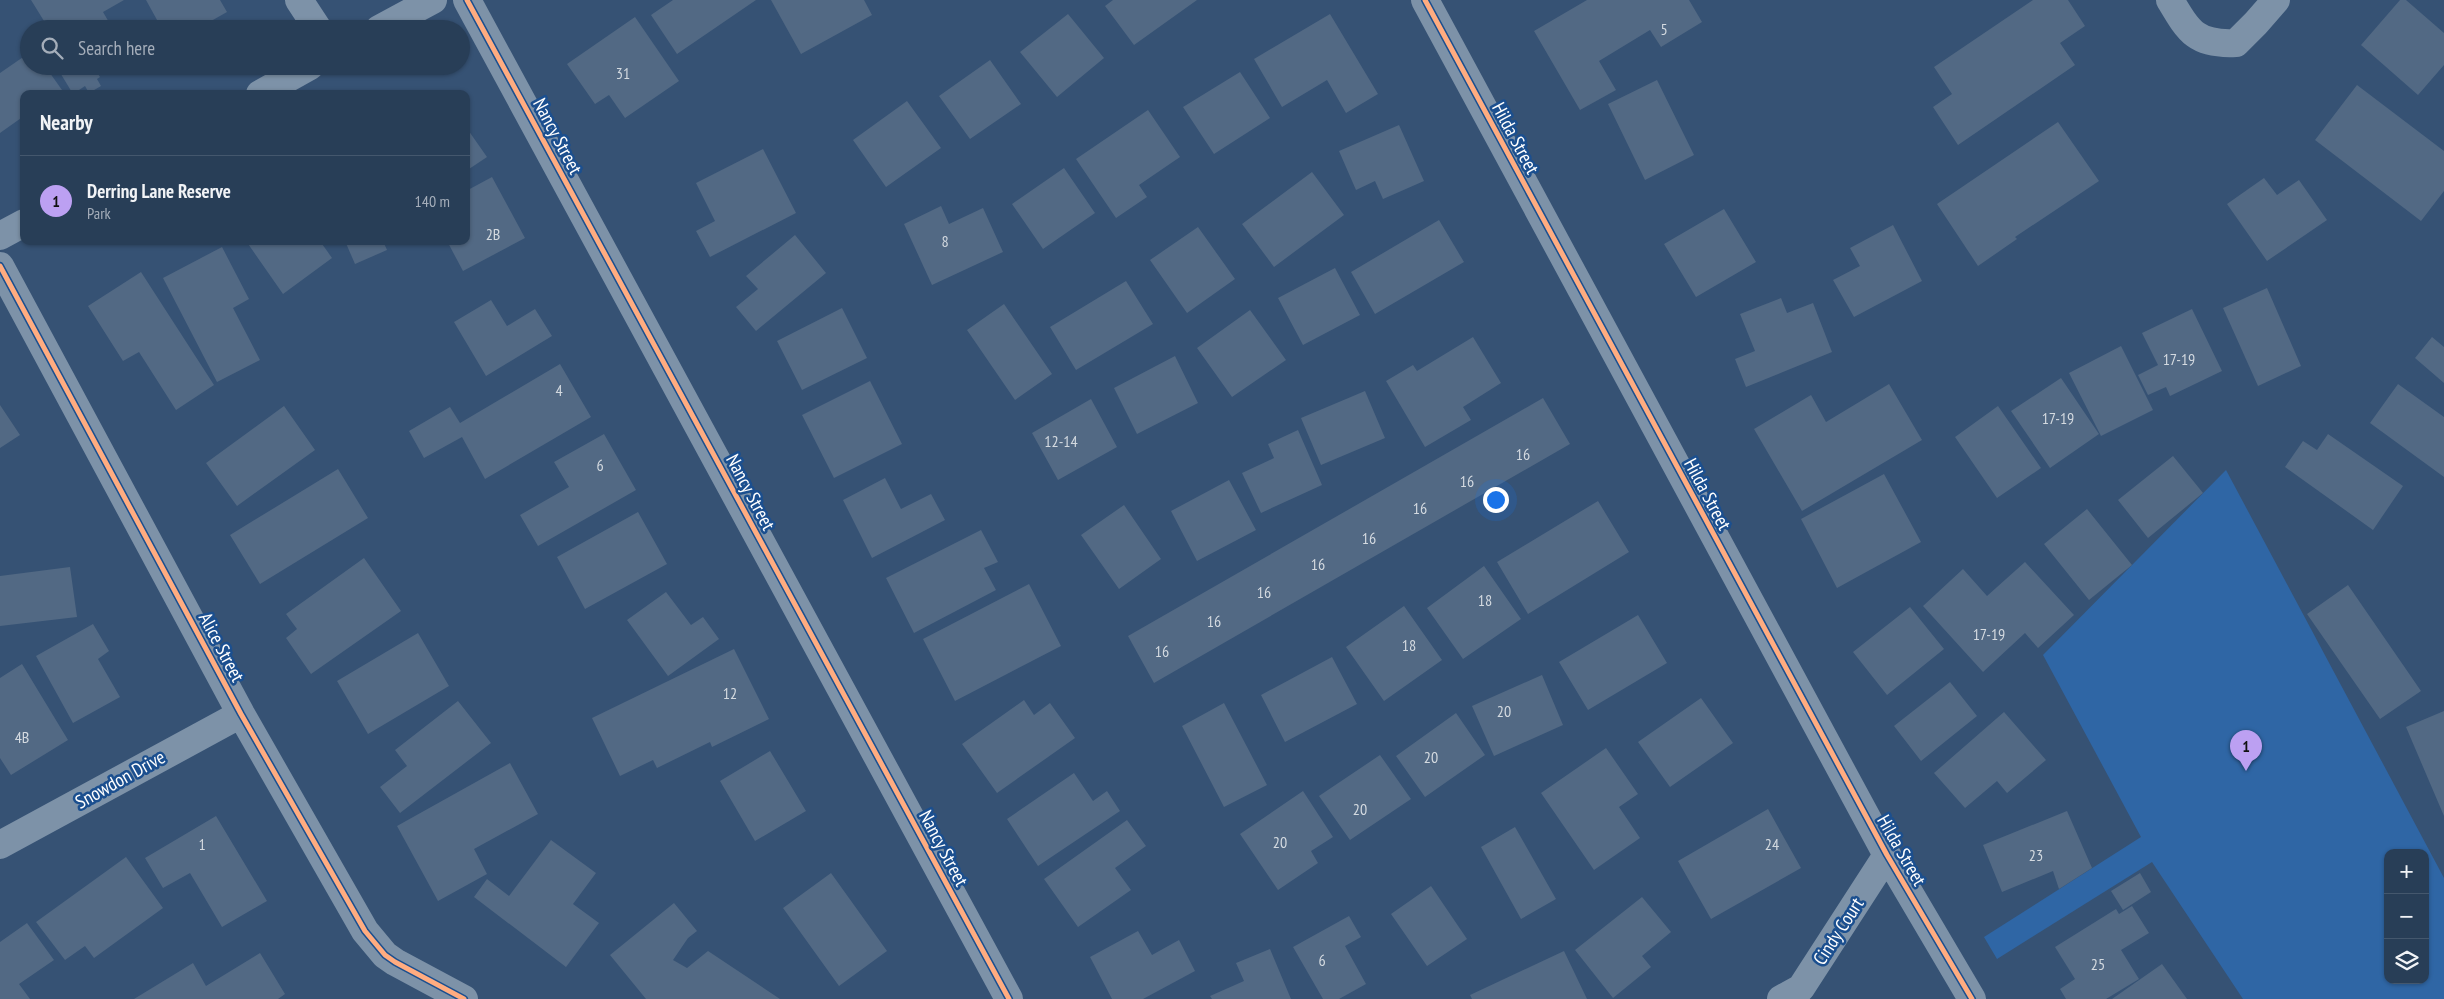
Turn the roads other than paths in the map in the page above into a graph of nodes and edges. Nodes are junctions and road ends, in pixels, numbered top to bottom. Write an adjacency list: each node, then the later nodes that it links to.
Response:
1 (299, 0): 7 (street)
2 (433, 0): 8 (street)
3 (467, 0): 18 (street, Nancy Street)
4 (1425, 0): 16 (street, Hilda Street)
5 (2170, 0): 6 (street)
6 (2276, 0)
7 (312, 20)
8 (396, 20)
9 (294, 75): 10 (street)
10 (267, 90)
11 (20, 225): 12 (street)
12 (0, 236)
13 (0, 266): 14 (street, Alice Street)
14 (241, 714): 15 (street, Snowdon Drive); 17 (street, Alice Street)
15 (0, 845)
16 (1886, 855): 19 (street, Cindy Court); 20 (street, Hilda Street)
17 (464, 999)
18 (1009, 999)
19 (1781, 999)
20 (1972, 999)

